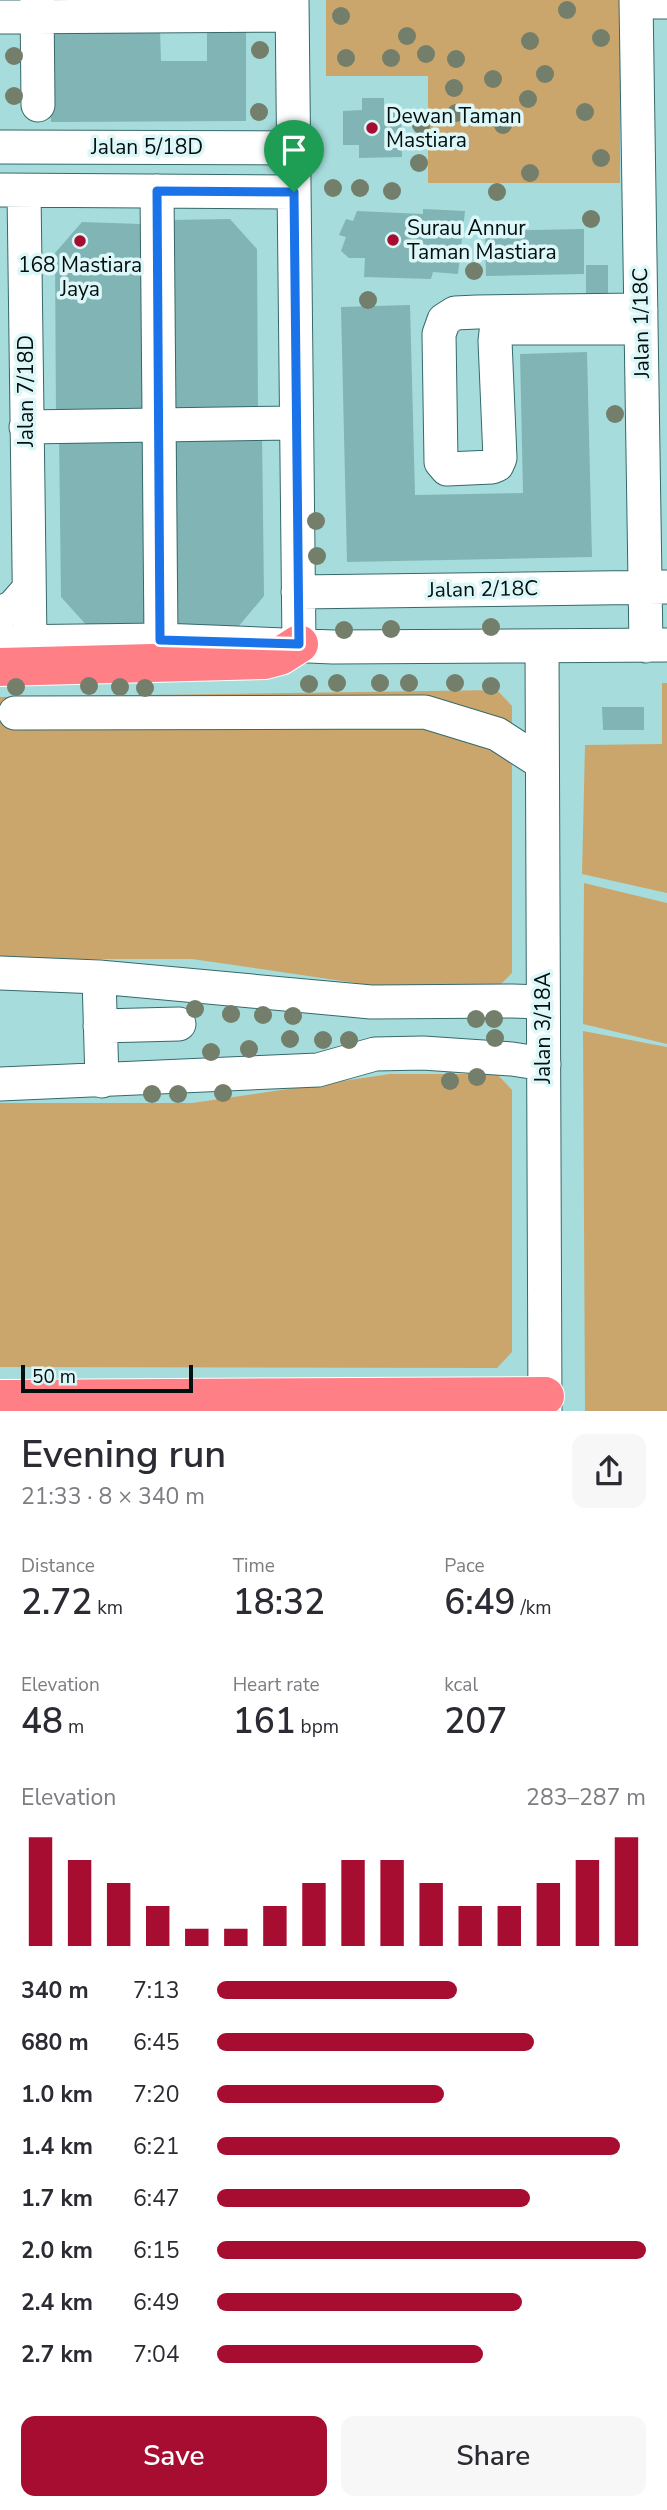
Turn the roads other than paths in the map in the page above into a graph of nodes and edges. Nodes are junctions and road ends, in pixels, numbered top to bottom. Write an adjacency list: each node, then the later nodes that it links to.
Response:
1 (646, 1): 11 (street, Jalan 1/18C)
2 (292, 7): 3 (street); 7 (street)
3 (37, 8): 4 (street); 5 (street)
4 (0, 17)
5 (38, 105)
6 (0, 147): 7 (street, Jalan 5/18D)
7 (294, 148): 10 (street)
8 (12, 190): 9 (street, Jalan 5/18D); 16 (street, Jalan 7/18D)
9 (157, 191): 10 (street, Jalan 5/18D); 15 (street)
10 (294, 192): 14 (street)
11 (653, 201): 12 (street, Jalan 1/18C)
12 (641, 319): 12 (street); 13 (street, Jalan 1/18C)
13 (655, 400): 17 (street, Jalan 1/18C)
14 (296, 423): 15 (street); 19 (street)
15 (159, 424): 16 (street); 21 (street)
16 (26, 427): 18 (street, Jalan 7/18D)
17 (656, 587): 19 (street, Jalan 2/18C); 24 (street, Jalan 1/18C)
18 (27, 591): 20 (street); 22 (street, Jalan 7/18D)
19 (298, 592): 23 (street)
20 (0, 613)
21 (160, 640): 22 (street); 23 (street)
22 (15, 641)
23 (299, 644): 25 (street); 26 (highway)
24 (657, 645): 25 (street)
25 (542, 646): 28 (street, Jalan 3/18A)
26 (0, 667)
27 (15, 713): 28 (street)
28 (542, 763): 32 (street, Jalan 3/18A)
29 (0, 973): 30 (street)
30 (99, 977): 31 (street); 34 (street)
31 (371, 1002): 32 (street); 35 (street)
32 (543, 1002): 36 (street, Jalan 3/18A)
33 (179, 1024): 34 (street)
34 (100, 1026): 37 (street)
35 (374, 1054): 36 (street); 37 (street)
36 (544, 1064): 40 (street, Jalan 3/18A)
37 (102, 1081): 38 (street)
38 (0, 1084)
39 (0, 1399): 40 (highway)
40 (545, 1403)

